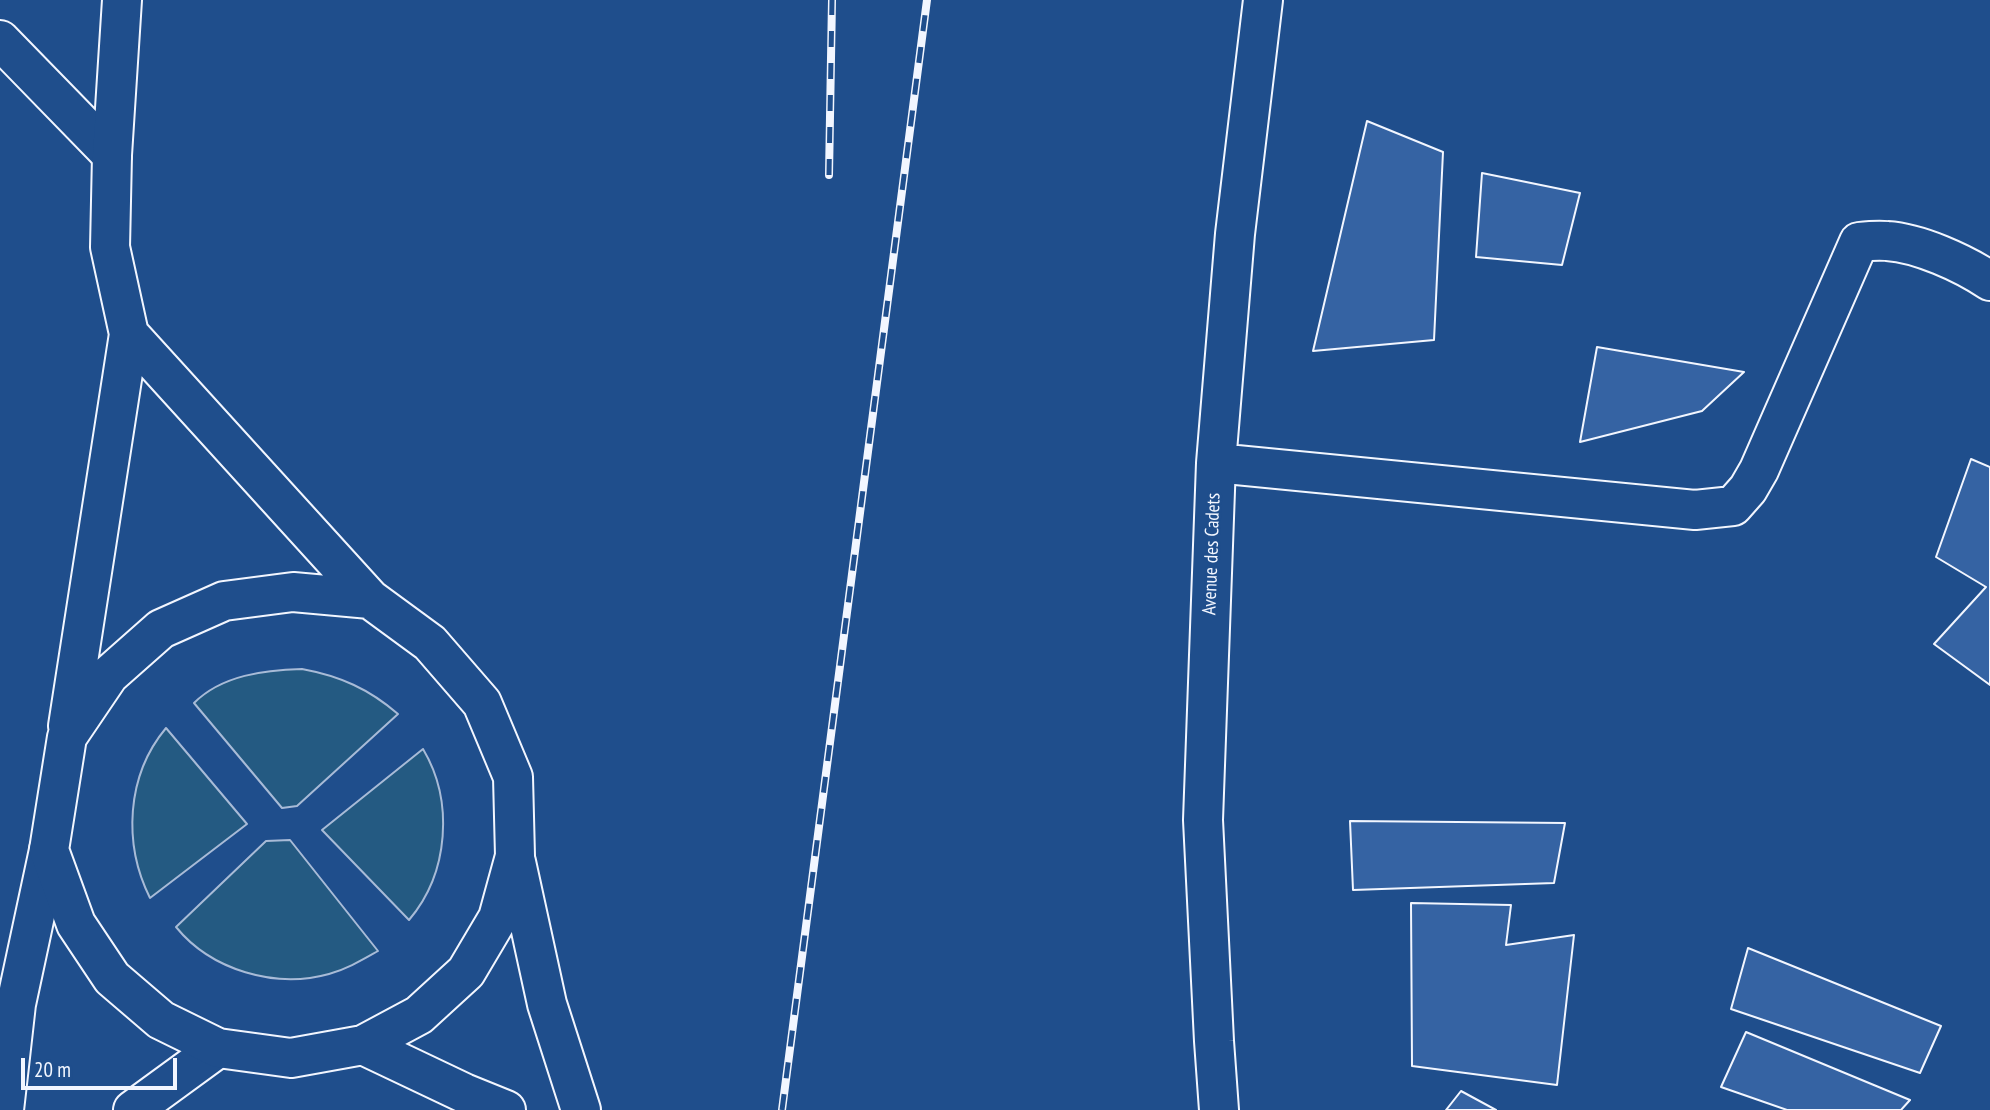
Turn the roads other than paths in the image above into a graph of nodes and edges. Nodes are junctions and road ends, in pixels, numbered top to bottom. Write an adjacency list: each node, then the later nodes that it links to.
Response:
1 (122, 0): 4 (main road)
2 (1263, 0): 7 (main road, Avenue des Cadets)
3 (0, 40): 4 (main road)
4 (112, 155): 6 (main road)
5 (1990, 281): 7 (main road)
6 (129, 334): 8 (main road); 9 (main road)
7 (1216, 463): 18 (main road, Avenue des Cadets)
8 (370, 599): 9 (main road); 11 (main road)
9 (66, 737): 10 (main road)
10 (49, 850): 13 (main road); 14 (main road)
11 (515, 856): 12 (main road); 17 (main road)
12 (363, 1045): 13 (main road); 16 (main road)
13 (218, 1048): 15 (main road)
14 (4, 1110)
15 (133, 1110)
16 (506, 1110)
17 (581, 1110)
18 (1219, 1110)

